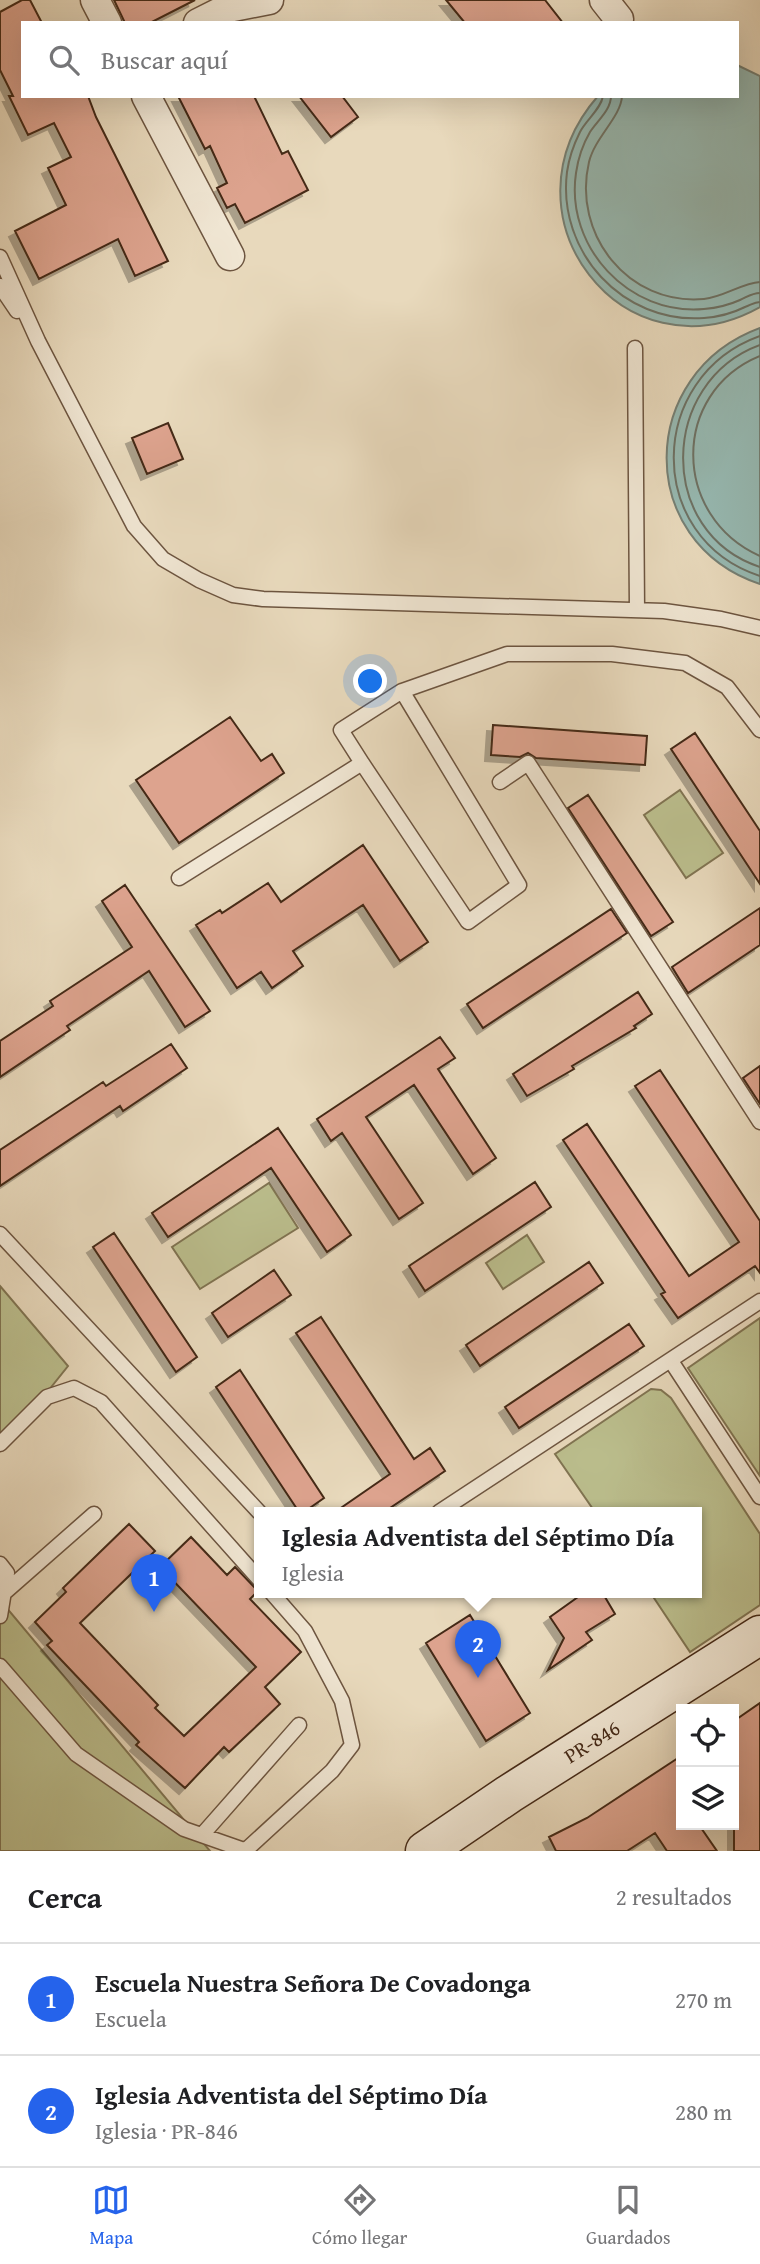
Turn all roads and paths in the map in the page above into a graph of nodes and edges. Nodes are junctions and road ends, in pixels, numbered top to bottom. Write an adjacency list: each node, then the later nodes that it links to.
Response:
1 (95, 0): 3 (street)
2 (269, 0): 4 (street)
3 (106, 21)
4 (202, 21)
5 (147, 98): 7 (street)
6 (0, 257): 9 (lane)
7 (230, 257)
8 (0, 286): 9 (lane)
9 (38, 341): 11 (lane)
10 (635, 348): 11 (lane)
11 (637, 610): 12 (lane)
12 (760, 628)
13 (402, 691): 14 (lane); 15 (lane); 15 (lane)
14 (760, 730)
15 (362, 763): 17 (lane)
16 (500, 782): 18 (lane)
17 (178, 878)
18 (760, 1122)
19 (0, 1234): 24 (lane)
20 (760, 1301): 21 (lane)
21 (671, 1361): 23 (lane); 25 (lane)
22 (0, 1444): 28 (lane)
23 (760, 1497)
24 (254, 1507)
25 (447, 1507)
26 (94, 1514): 29 (lane)
27 (0, 1564): 29 (lane)
28 (254, 1573)
29 (4, 1593): 31 (lane)
30 (276, 1598): 36 (lane)
31 (0, 1616)
32 (760, 1635): 37 (street, PR-846 / PR-846)
33 (0, 1666): 35 (lane)
34 (299, 1725): 35 (lane)
35 (202, 1835): 36 (lane)
36 (247, 1850)
37 (425, 1851)

